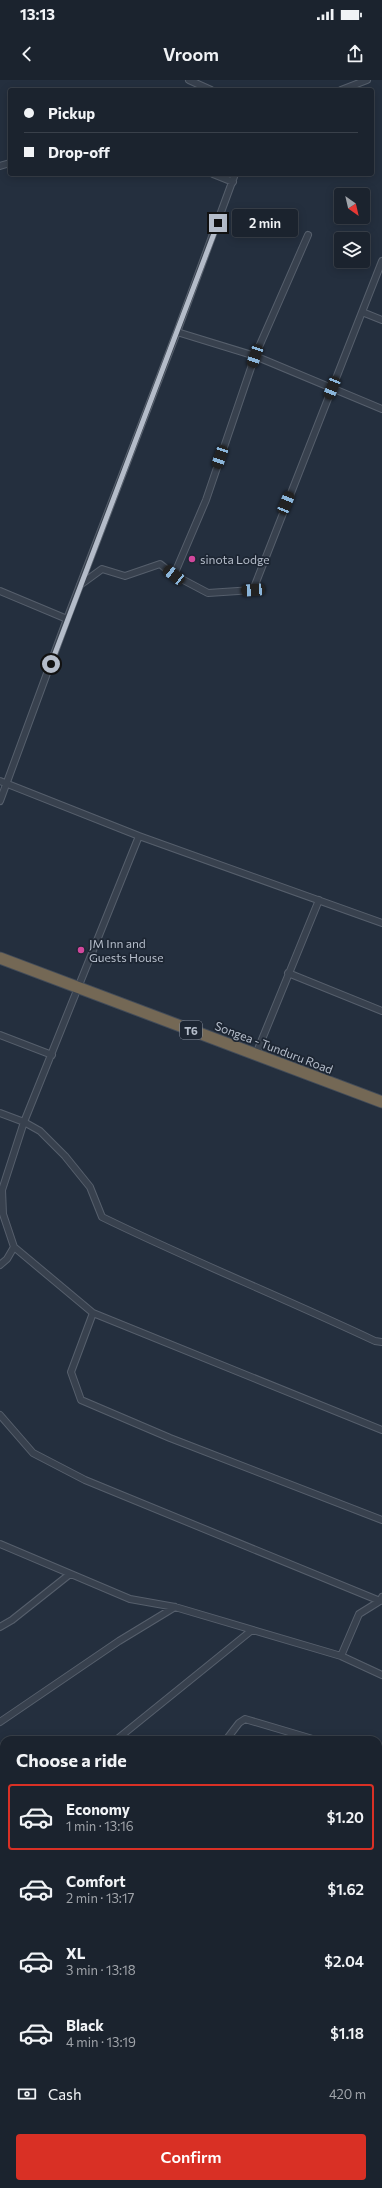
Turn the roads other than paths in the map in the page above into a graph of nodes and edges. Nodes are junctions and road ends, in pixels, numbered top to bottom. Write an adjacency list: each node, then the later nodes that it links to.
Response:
1 (190, 80): 3 (street)
2 (368, 80): 4 (street)
3 (207, 88)
4 (346, 88)
5 (218, 176): 7 (street)
6 (234, 176): 7 (street)
7 (233, 182): 12 (street)
8 (308, 235): 13 (street)
9 (382, 261): 10 (street)
10 (362, 312): 11 (street); 14 (street)
11 (382, 320)
12 (178, 332): 13 (street); 17 (street)
13 (255, 356): 14 (street); 16 (street)
14 (332, 388): 15 (street); 16 (street)
15 (382, 409)
16 (174, 575): 17 (street)
17 (80, 585): 19 (street)
18 (0, 592): 19 (street)
19 (67, 619): 21 (street)
20 (0, 781): 21 (street)
21 (7, 784): 22 (street); 23 (street)
22 (0, 801)
23 (139, 836): 24 (street); 28 (street)
24 (319, 900): 25 (street); 27 (street)
25 (382, 923)
26 (0, 958): 28 (highway, Songea - Tunduru Road / T6)
27 (288, 973): 29 (street); 31 (street)
28 (79, 987): 31 (highway, Songea - Tunduru Road / T6); 32 (street)
29 (382, 1011)
30 (0, 1035): 32 (street)
31 (256, 1054): 33 (highway, Songea - Tunduru Road / T6)
32 (52, 1055): 35 (street)
33 (382, 1102)
34 (0, 1113): 35 (street)
35 (24, 1122): 36 (street); 40 (street)
36 (2, 1214): 37 (street)
37 (14, 1247): 38 (street); 39 (street)
38 (0, 1265)
39 (93, 1313): 42 (street); 43 (street)
40 (382, 1342)
41 (0, 1415): 46 (street)
42 (382, 1430)
43 (382, 1520)
44 (0, 1544): 45 (street)
45 (70, 1574): 47 (street); 48 (street)
46 (381, 1599): 50 (street)
47 (175, 1607): 49 (street); 52 (street)
48 (0, 1627)
49 (252, 1630): 50 (street); 53 (street)
50 (341, 1656): 51 (street)
51 (382, 1675)
52 (0, 1722)
53 (121, 1736)
54 (229, 1736): 55 (street)
55 (302, 1736)

